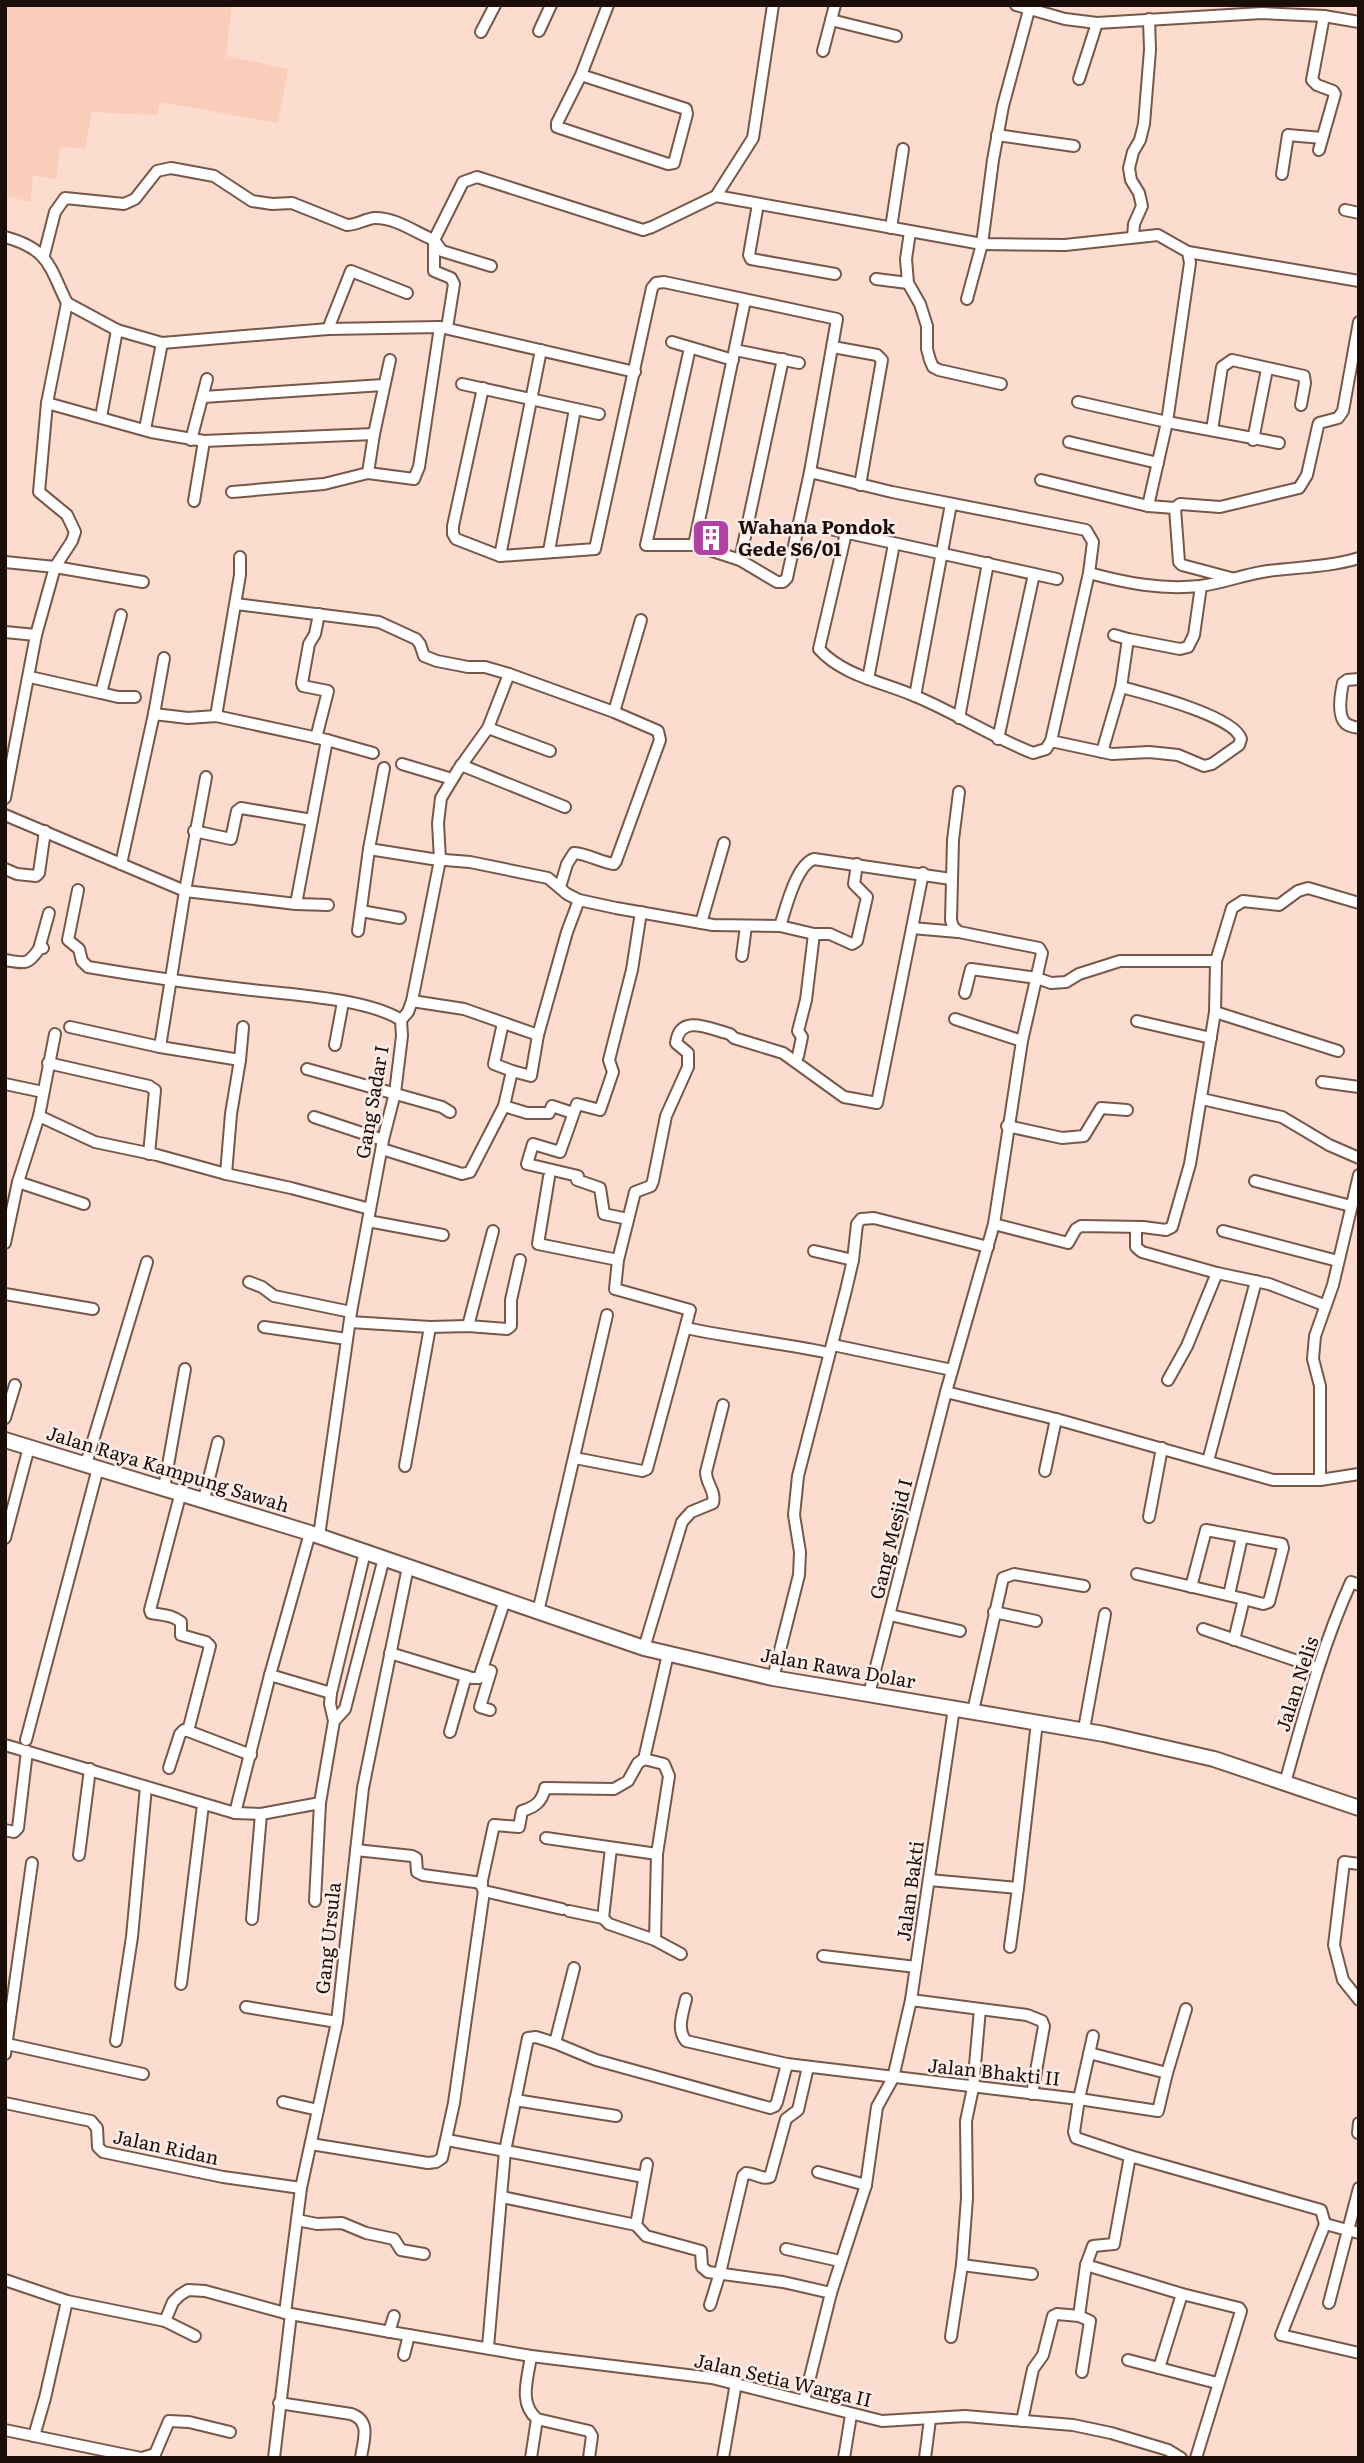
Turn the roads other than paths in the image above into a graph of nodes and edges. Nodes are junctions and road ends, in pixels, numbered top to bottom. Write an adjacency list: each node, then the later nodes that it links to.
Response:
1 (495, 5): 15 (street)
2 (551, 5): 14 (street)
3 (608, 5): 18 (street)
4 (773, 5): 26 (street)
5 (835, 5): 11 (street)
6 (1016, 5): 7 (street)
7 (1029, 10): 13 (street); 20 (street)
8 (1248, 10): 9 (street); 10 (street)
9 (1324, 16): 12 (street); 21 (street)
10 (1149, 19): 13 (street); 33 (street)
11 (831, 20): 16 (street); 17 (street)
12 (1359, 22)
13 (1097, 23): 19 (street)
14 (539, 31)
15 (481, 32)
16 (896, 36)
17 (822, 51)
18 (581, 75): 18 (street)
19 (1079, 79)
20 (997, 135): 22 (street); 35 (street)
21 (1322, 138): 24 (street); 25 (street)
22 (1073, 146)
23 (903, 149): 30 (street)
24 (1319, 150)
25 (1282, 173)
26 (716, 196): 27 (street); 34 (street)
27 (758, 204): 30 (street); 39 (street)
28 (1345, 210): 29 (street)
29 (1359, 213)
30 (891, 228): 31 (street)
31 (910, 232): 35 (street); 42 (street)
32 (5, 237): 37 (street)
33 (1133, 237): 35 (street); 36 (street)
34 (434, 240): 37 (street); 38 (street); 48 (street)
35 (982, 244): 44 (street)
36 (1188, 253): 41 (street); 75 (street)
37 (44, 255): 46 (street)
38 (491, 266)
39 (835, 274)
40 (876, 279): 42 (street)
41 (1359, 281)
42 (908, 283): 64 (street)
43 (407, 293): 49 (street)
44 (967, 299)
45 (745, 300): 53 (street); 56 (street); 61 (street)
46 (67, 303): 50 (street); 70 (street)
47 (1359, 322): 93 (street)
48 (444, 328): 49 (street); 55 (street); 86 (street)
49 (328, 329): 52 (street)
50 (117, 330): 52 (street); 74 (street)
51 (672, 342): 54 (street)
52 (162, 343): 76 (street)
53 (833, 346): 85 (street); 88 (street)
54 (690, 348): 56 (street); 97 (street)
55 (541, 350): 61 (street); 68 (street)
56 (734, 355): 57 (street); 97 (street)
57 (783, 359): 59 (street); 103 (street)
58 (390, 360): 65 (street)
59 (799, 363)
60 (1267, 369): 71 (street); 77 (street); 80 (street)
61 (635, 372): 98 (street)
62 (207, 379): 67 (street)
63 (462, 384): 66 (street)
64 (1001, 384)
65 (383, 386): 67 (street); 78 (street)
66 (483, 388): 68 (street); 100 (street)
67 (204, 397): 79 (street)
68 (531, 400): 72 (street); 100 (street)
69 (1078, 402): 75 (street)
70 (47, 403): 74 (street); 106 (street)
71 (1301, 405)
72 (575, 409): 73 (street); 98 (street)
73 (599, 414)
74 (101, 417): 76 (street)
75 (1167, 422): 77 (street); 84 (street)
76 (145, 429): 79 (street)
77 (1212, 430): 80 (street)
78 (374, 434): 81 (street); 86 (street)
79 (191, 440): 81 (street)
80 (1253, 440): 83 (street)
81 (204, 441): 90 (street)
82 (1069, 442): 84 (street)
83 (1279, 443)
84 (1158, 463): 92 (street)
85 (810, 472): 88 (street); 103 (street)
86 (368, 473): 89 (street)
87 (1041, 480): 92 (street)
88 (860, 485): 91 (street)
89 (232, 492)
90 (194, 501)
91 (951, 504): 99 (street); 107 (street)
92 (1148, 506): 93 (street)
93 (1175, 508): 110 (street)
94 (830, 529): 95 (street)
95 (846, 533): 96 (street); 124 (street)
96 (894, 544): 99 (street); 124 (street)
97 (695, 545): 103 (street)
98 (549, 551): 100 (street)
99 (942, 552): 105 (street); 128 (street)
100 (500, 556)
101 (240, 557): 113 (street)
102 (1359, 558): 110 (street)
103 (740, 560)
104 (5, 562): 106 (street)
105 (988, 563): 108 (street); 133 (street)
106 (55, 567): 111 (street); 118 (street)
107 (1089, 573): 112 (street); 138 (street)
108 (1034, 574): 109 (street); 137 (street)
109 (1057, 579)
110 (1234, 579): 112 (street)
111 (143, 582)
112 (1201, 586): 120 (street)
113 (236, 604): 114 (street); 132 (street)
114 (318, 614): 122 (street); 136 (street)
115 (121, 615): 127 (street)
116 (641, 620): 130 (street)
117 (5, 632): 118 (street)
118 (36, 635): 123 (street)
119 (1114, 635): 120 (street)
120 (1128, 639): 126 (street)
121 (164, 658): 131 (street)
122 (509, 674): 130 (street); 134 (street)
123 (30, 677): 127 (street); 145 (street)
124 (868, 679): 128 (street)
125 (1359, 679): 135 (street)
126 (1121, 687): 140 (street); 140 (street)
127 (101, 693): 129 (street)
128 (915, 696): 133 (street)
129 (135, 697)
130 (614, 712): 163 (street)
131 (154, 714): 132 (street); 158 (street)
132 (216, 716): 136 (street)
133 (959, 718): 137 (street)
134 (488, 728): 139 (street); 143 (street)
135 (1359, 728)
136 (322, 739): 141 (street); 152 (street)
137 (998, 739): 138 (street)
138 (1051, 741): 140 (street)
139 (550, 751)
140 (1102, 752)
141 (373, 753)
142 (402, 764): 147 (street)
143 (461, 765): 147 (street); 150 (street)
144 (384, 768): 156 (street)
145 (8, 772): 149 (street)
146 (206, 777): 154 (street)
147 (452, 779): 157 (street)
148 (959, 792): 162 (street)
149 (5, 798)
150 (565, 807)
151 (5, 815): 153 (street)
152 (312, 820): 154 (street); 168 (street)
153 (45, 831): 158 (street); 160 (street)
154 (194, 831): 165 (street)
155 (724, 843): 174 (street)
156 (369, 849): 157 (street); 170 (street)
157 (440, 860): 163 (street); 187 (street)
158 (121, 864): 165 (street)
159 (858, 864): 161 (street); 176 (street); 180 (street)
160 (5, 869)
161 (923, 873): 162 (street); 177 (street)
162 (951, 879): 179 (street)
163 (560, 887): 166 (street)
164 (78, 890): 185 (street, Gang Sadar I)
165 (185, 891): 168 (street); 185 (street)
166 (579, 900): 171 (street); 197 (street)
167 (1359, 903): 183 (street)
168 (296, 904): 169 (street)
169 (328, 905)
170 (361, 911): 173 (street); 178 (street)
171 (641, 912): 174 (street); 217 (street)
172 (49, 913): 182 (street)
173 (400, 918)
174 (701, 923): 175 (street)
175 (746, 926): 176 (street); 181 (street)
176 (780, 926): 180 (street)
177 (912, 928): 179 (street); 204 (street)
178 (358, 931)
179 (959, 932): 184 (street, Gang Mesjid I)
180 (814, 934): 204 (street)
181 (742, 956)
182 (5, 960)
183 (1216, 961): 184 (street); 189 (street)
184 (1037, 978): 186 (street); 199 (street, Gang Mesjid I)
185 (171, 980): 188 (street, Gang Sadar I); 201 (street)
186 (965, 993)
187 (412, 1001): 191 (street); 193 (street)
188 (343, 1002): 191 (street, Gang Sadar I); 200 (street)
189 (1215, 1012): 198 (street); 202 (street)
190 (955, 1019): 199 (street)
191 (401, 1020): 212 (street, Gang Sadar I)
192 (1137, 1021): 198 (street)
193 (503, 1023): 197 (street); 207 (street)
194 (70, 1027): 201 (street)
195 (243, 1027): 203 (street)
196 (55, 1034): 205 (street)
197 (538, 1035): 207 (street)
198 (1211, 1038): 213 (street)
199 (1022, 1041): 220 (street, Gang Mesjid I)
200 (335, 1045)
201 (160, 1047): 203 (street)
202 (1338, 1051)
203 (240, 1060): 224 (street)
204 (794, 1061): 232 (street)
205 (48, 1063): 211 (street); 222 (street)
206 (307, 1069): 212 (street)
207 (512, 1071): 214 (street)
208 (1322, 1082): 210 (street)
209 (5, 1084): 211 (street)
210 (1359, 1087)
211 (43, 1092): 218 (street)
212 (394, 1093): 216 (street); 221 (street, Gang Sadar I)
213 (1202, 1099): 223 (street); 234 (street)
214 (505, 1106): 217 (street); 221 (street)
215 (1127, 1110): 220 (street)
216 (450, 1112)
217 (573, 1113): 232 (street)
218 (39, 1116): 222 (street); 228 (street)
219 (314, 1117): 221 (street)
220 (1007, 1126): 233 (street, Gang Mesjid I)
221 (382, 1145): 231 (street, Gang Sadar I)
222 (149, 1154): 224 (street)
223 (1359, 1158)
224 (226, 1174): 231 (street)
225 (1359, 1175): 230 (street)
226 (549, 1177): 241 (street)
227 (1255, 1181): 230 (street)
228 (18, 1182): 229 (street); 238 (street)
229 (85, 1204)
230 (1351, 1206): 244 (street)
231 (369, 1215): 237 (street); 253 (street, Gang Sadar I)
232 (628, 1219): 241 (street)
233 (994, 1224): 234 (street); 239 (street, Gang Mesjid I)
234 (1136, 1228): 246 (street)
235 (494, 1231): 254 (street)
236 (1223, 1231): 244 (street)
237 (443, 1235)
238 (5, 1243)
239 (988, 1247): 242 (street); 261 (street, Gang Mesjid I)
240 (814, 1251): 242 (street)
241 (618, 1260): 257 (street)
242 (853, 1260): 259 (street)
243 (520, 1261): 254 (street)
244 (1338, 1261): 250 (street)
245 (147, 1262): 274 (street)
246 (1217, 1273): 247 (street); 262 (street)
247 (1256, 1281): 250 (street); 273 (street)
248 (249, 1282): 253 (street)
249 (5, 1294): 251 (street)
250 (1324, 1305): 278 (street)
251 (93, 1309)
252 (607, 1315): 272 (street)
253 (350, 1317): 256 (street); 258 (street, Gang Sadar I)
254 (468, 1326): 256 (street)
255 (264, 1327): 258 (street)
256 (430, 1327): 275 (street)
257 (686, 1328): 259 (street); 272 (street)
258 (347, 1339): 283 (street, Gang Sadar I)
259 (831, 1349): 261 (street); 311 (street)
260 (186, 1369): 279 (street)
261 (952, 1370): 264 (street, Gang Mesjid I)
262 (1168, 1380)
263 (15, 1385): 266 (street)
264 (946, 1392): 267 (street); 299 (street, Gang Mesjid I)
265 (723, 1405): 304 (street)
266 (5, 1418)
267 (1056, 1419): 271 (street); 276 (street)
268 (5, 1440): 270 (street, Jalan Raya Kampung Sawah)
269 (218, 1442): 281 (street)
270 (29, 1447): 274 (street, Jalan Raya Kampung Sawah); 285 (street)
271 (1163, 1448): 273 (street); 282 (street)
272 (575, 1458): 296 (street)
273 (1208, 1461): 278 (street)
274 (92, 1466): 279 (street, Jalan Raya Kampung Sawah); 323 (street)
275 (405, 1466)
276 (1045, 1471)
277 (1359, 1474): 278 (street)
278 (1321, 1480)
279 (164, 1488): 280 (street, Jalan Raya Kampung Sawah)
280 (181, 1492): 281 (street, Jalan Raya Kampung Sawah); 320 (street)
281 (204, 1499): 283 (street, Jalan Raya Kampung Sawah)
282 (1149, 1517)
283 (314, 1535): 286 (street, Jalan Rawa Dolar); 309 (street, Gang Sadar I)
284 (1242, 1536): 292 (street); 293 (street); 294 (street)
285 (5, 1538)
286 (365, 1552): 287 (street, Jalan Rawa Dolar); 312 (street)
287 (384, 1558): 288 (street, Jalan Rawa Dolar); 317 (street)
288 (408, 1567): 295 (street, Jalan Rawa Dolar); 305 (street, Gang Ursula)
289 (1137, 1574): 292 (street)
290 (1359, 1585): 307 (street, Jalan Nelis)
291 (1084, 1586): 297 (street)
292 (1191, 1587): 293 (street)
293 (1229, 1595): 294 (street)
294 (1244, 1599): 303 (street)
295 (505, 1600): 296 (street, Jalan Rawa Dolar); 308 (street)
296 (538, 1612): 304 (street, Jalan Rawa Dolar)
297 (994, 1612): 300 (street); 316 (street)
298 (1105, 1614): 319 (street)
299 (890, 1615): 302 (street); 313 (street, Gang Mesjid I)
300 (1036, 1621)
301 (1203, 1629): 303 (street)
302 (960, 1631)
303 (1234, 1640): 307 (street)
304 (645, 1648): 306 (street, Jalan Rawa Dolar)
305 (390, 1653): 310 (street); 338 (street, Gang Ursula)
306 (668, 1654): 311 (street, Jalan Rawa Dolar); 325 (street)
307 (1318, 1668): 328 (street, Jalan Nelis)
308 (482, 1669): 310 (street); 315 (street)
309 (270, 1675): 312 (street); 324 (street, Gang Sadar I)
310 (466, 1676): 321 (street)
311 (773, 1678): 313 (street, Jalan Rawa Dolar)
312 (331, 1693): 317 (street)
313 (869, 1694): 314 (street, Jalan Rawa Dolar)
314 (954, 1708): 316 (street, Jalan Rawa Dolar); 343 (street, Jalan Bakti)
315 (490, 1710)
316 (973, 1711): 318 (street, Jalan Rawa Dolar)
317 (334, 1721): 330 (street)
318 (1037, 1721): 319 (street, Jalan Rawa Dolar); 345 (street)
319 (1084, 1729): 328 (street, Jalan Rawa Dolar)
320 (188, 1731): 324 (street); 326 (street)
321 (450, 1732)
322 (5, 1745): 323 (street)
323 (26, 1746): 327 (street); 335 (street)
324 (251, 1755): 333 (street, Gang Sadar I)
325 (644, 1759): 340 (street); 344 (street)
326 (169, 1768)
327 (89, 1769): 329 (street); 339 (street)
328 (1285, 1783): 332 (street, Jalan Rawa Dolar)
329 (146, 1787): 331 (street); 364 (street)
330 (320, 1803): 334 (street); 346 (street)
331 (203, 1805): 333 (street); 355 (street)
332 (1359, 1808)
333 (235, 1813): 334 (street)
334 (261, 1814): 348 (street)
335 (5, 1830)
336 (545, 1838): 337 (street)
337 (611, 1847): 340 (street); 347 (street)
338 (356, 1850): 344 (street); 362 (street, Gang Ursula)
339 (79, 1854)
340 (657, 1854): 349 (street)
341 (32, 1863): 366 (street)
342 (1359, 1864): 358 (street)
343 (929, 1880): 345 (street); 353 (street, Jalan Bakti)
344 (483, 1887): 347 (street); 381 (street)
345 (1018, 1888): 350 (street)
346 (315, 1901)
347 (603, 1918): 349 (street)
348 (252, 1919)
349 (655, 1940): 351 (street)
350 (1010, 1947)
351 (681, 1954)
352 (823, 1956): 353 (street)
353 (916, 1967): 357 (street, Jalan Bakti)
354 (574, 1968): 365 (street)
355 (181, 1984)
356 (686, 1999): 368 (street, Jalan Bhakti II)
357 (911, 2000): 360 (street); 372 (street, Jalan Bakti)
358 (1359, 2000)
359 (246, 2007): 362 (street)
360 (979, 2009): 373 (street); 374 (street)
361 (1186, 2009): 370 (street)
362 (337, 2022): 379 (street, Gang Ursula)
363 (1093, 2036): 367 (street)
364 (116, 2041)
365 (555, 2043): 368 (street); 376 (street)
366 (6, 2049): 371 (street)
367 (1089, 2053): 370 (street); 375 (street)
368 (787, 2064): 369 (street, Jalan Bhakti II)
369 (808, 2067): 372 (street, Jalan Bhakti II); 401 (street)
370 (1167, 2073): 375 (street)
371 (143, 2074)
372 (892, 2078): 373 (street, Jalan Bhakti II); 388 (street, Jalan Bakti)
373 (974, 2088): 374 (street, Jalan Bhakti II); 399 (street)
374 (1032, 2094): 375 (street, Jalan Bhakti II)
375 (1079, 2099): 384 (street, Jalan Bhakti II)
376 (515, 2100): 380 (street); 383 (street)
377 (283, 2102): 379 (street)
378 (5, 2103): 390 (street, Jalan Ridan)
379 (318, 2110): 382 (street, Gang Ursula)
380 (616, 2116)
381 (447, 2140): 382 (street); 383 (street)
382 (312, 2144): 390 (street, Gang Ursula)
383 (505, 2151): 387 (street); 391 (street)
384 (1130, 2156): 393 (street); 400 (street)
385 (648, 2164): 387 (street)
386 (818, 2172): 388 (street)
387 (644, 2177): 394 (street)
388 (866, 2185): 398 (street, Jalan Bakti)
389 (1359, 2188): 395 (street)
390 (301, 2189): 392 (street, Gang Ursula)
391 (502, 2197): 394 (street); 417 (street)
392 (297, 2220): 397 (street); 409 (street, Gang Ursula)
393 (1325, 2224): 395 (street); 418 (street)
394 (636, 2225): 401 (street)
395 (1353, 2232): 407 (street)
396 (786, 2249): 398 (street)
397 (424, 2254)
398 (840, 2261): 404 (street, Jalan Bakti)
399 (962, 2265): 402 (street); 416 (street)
400 (1086, 2265): 405 (street); 411 (street)
401 (720, 2273): 404 (street); 408 (street)
402 (1032, 2274)
403 (5, 2280): 406 (street)
404 (831, 2293): 426 (street, Jalan Bakti)
405 (1182, 2294): 422 (street); 425 (street)
406 (67, 2301): 412 (street); 434 (street)
407 (1329, 2303)
408 (710, 2305)
409 (288, 2313): 412 (street, Jalan Setia Warga II); 413 (street, Jalan Setia Warga II); 427 (street, Gang Ursula)
410 (394, 2316): 413 (street)
411 (1079, 2316): 423 (street); 431 (street)
412 (165, 2321): 415 (street)
413 (389, 2332): 414 (street, Jalan Setia Warga II)
414 (409, 2335): 417 (street, Jalan Setia Warga II); 419 (street)
415 (195, 2336)
416 (951, 2337)
417 (488, 2347): 420 (street, Jalan Setia Warga II)
418 (1359, 2353)
419 (404, 2356)
420 (531, 2356): 424 (street, Jalan Setia Warga II); 429 (street)
421 (1128, 2360): 422 (street)
422 (1159, 2368): 425 (street)
423 (1082, 2372)
424 (736, 2383): 426 (street, Jalan Setia Warga II); 442 (street)
425 (1217, 2384): 446 (street)
426 (804, 2401): 428 (street, Jalan Setia Warga II)
427 (279, 2403): 438 (street, Gang Ursula); 439 (street)
428 (851, 2415): 430 (street, Jalan Setia Warga II); 443 (street)
429 (537, 2419): 440 (street); 441 (street)
430 (930, 2419): 431 (street, Jalan Setia Warga II); 444 (street)
431 (1022, 2421): 435 (street, Jalan Setia Warga II)
432 (5, 2431): 434 (street)
433 (230, 2432): 436 (street)
434 (34, 2436): 437 (street)
435 (1167, 2454): 445 (street, Jalan Setia Warga II)
436 (148, 2457): 437 (street)
437 (142, 2458)
438 (274, 2458)
439 (361, 2458)
440 (531, 2458)
441 (589, 2458)
442 (723, 2458)
443 (844, 2458)
444 (925, 2458)
445 (1181, 2458)
446 (1196, 2458)

